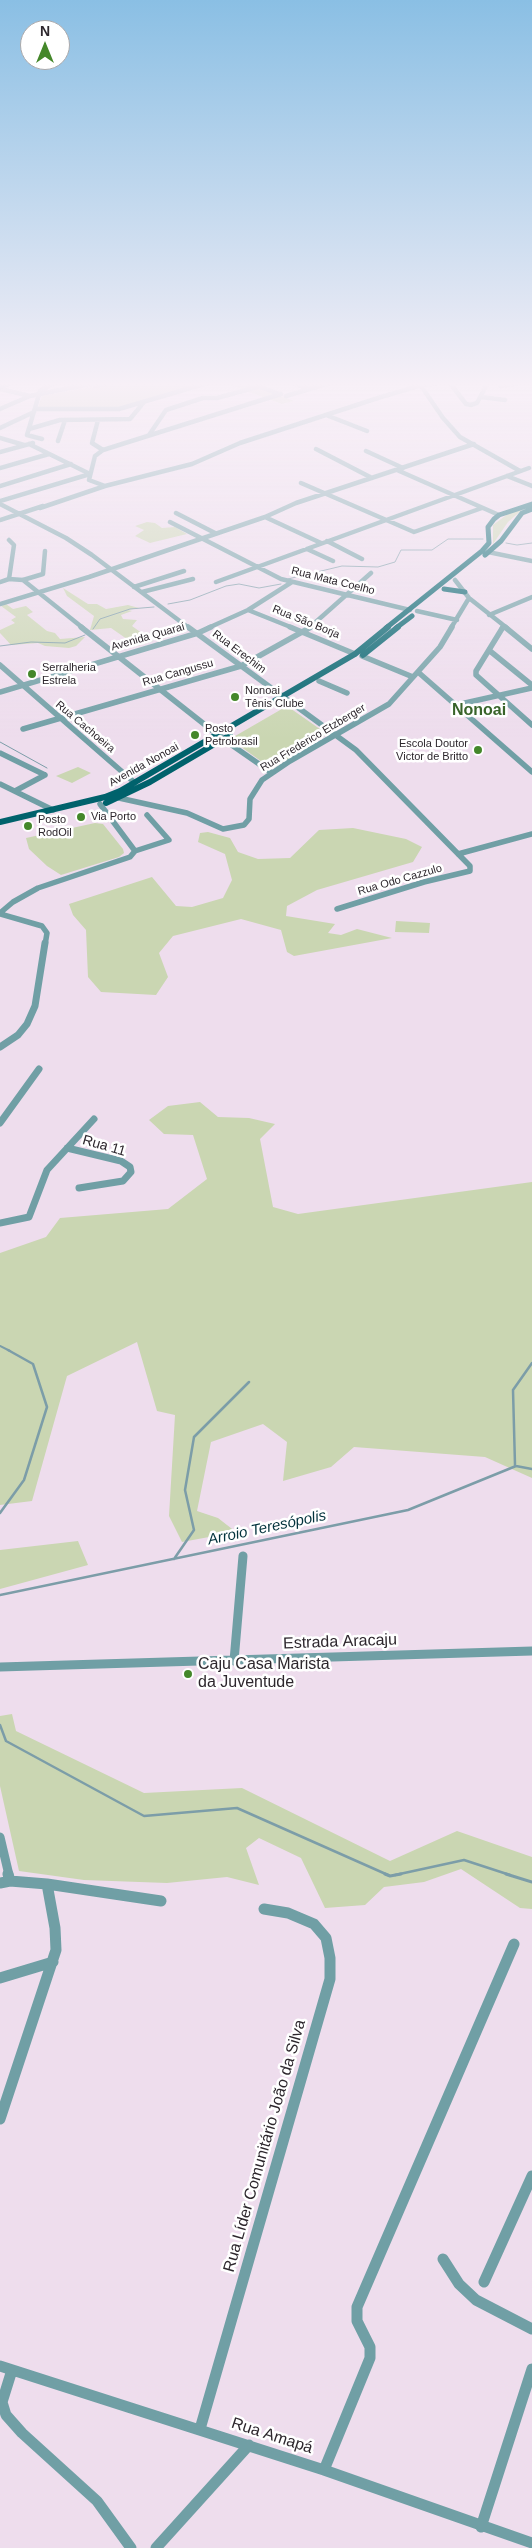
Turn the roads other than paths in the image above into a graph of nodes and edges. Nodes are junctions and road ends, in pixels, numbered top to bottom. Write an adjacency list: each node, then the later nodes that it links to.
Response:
1 (62, 501): 10 (street)
2 (303, 501): 13 (street)
3 (343, 501): 15 (street)
4 (438, 501): 15 (street)
5 (467, 501): 8 (street)
6 (0, 502): 10 (street, Rua Erechim)
7 (532, 504): 12 (main road)
8 (482, 508): 12 (street); 15 (street)
9 (532, 509): 17 (main road)
10 (19, 514): 14 (street); 31 (street, Rua Erechim)
11 (176, 514): 19 (street)
12 (500, 515): 17 (main road); 18 (main road)
13 (265, 517): 19 (street); 23 (street)
14 (0, 520)
15 (386, 520): 23 (street)
16 (170, 522): 21 (street, Rua Mata Coelho)
17 (514, 522): 20 (main road)
18 (488, 532): 20 (main road); 34 (main road)
19 (215, 533): 21 (street)
20 (506, 534): 26 (main road)
21 (201, 538): 30 (street, Rua Mata Coelho); 31 (street)
22 (9, 540): 36 (street)
23 (324, 542): 24 (street); 27 (street)
24 (307, 549): 29 (street); 30 (street)
25 (45, 551): 37 (street)
26 (488, 552): 28 (street); 34 (main road)
27 (362, 559)
28 (531, 560)
29 (333, 561)
30 (257, 567): 39 (street); 40 (street, Rua Mata Coelho)
31 (109, 570): 41 (street, Rua Erechim); 44 (street)
32 (184, 571): 41 (street)
33 (372, 573): 46 (street, Rua Cangussu)
34 (456, 576): 42 (main road, Avenida Nonoai); 43 (street); 51 (main road, Avenida Nonoai)
35 (193, 579): 45 (street)
36 (9, 580): 37 (street); 38 (street)
37 (23, 580): 44 (street)
38 (0, 582)
39 (216, 582)
40 (292, 582): 46 (street, Rua Mata Coelho); 50 (street, Avenida Quaraí)
41 (134, 587): 45 (street, Rua Erechim)
42 (444, 589): 43 (main road); 52 (main road, Avenida Nonoai)
43 (464, 590): 48 (street)
44 (36, 592): 49 (street); 61 (street)
45 (142, 592): 57 (street, Rua Erechim)
46 (347, 596): 51 (street, Rua Mata Coelho); 56 (street, Rua Cangussu)
47 (532, 597): 53 (street)
48 (469, 598): 53 (street); 54 (street, Rua Frederico Etzberger)
49 (0, 604)
50 (248, 610): 56 (street, Rua São Borja); 57 (street, Avenida Quaraí)
51 (410, 610): 60 (main road, Avenida Nonoai)
52 (417, 611): 54 (street); 60 (main road, Avenida Nonoai)
53 (489, 615): 55 (street)
54 (457, 620): 64 (street, Rua Frederico Etzberger)
55 (504, 626): 58 (street); 59 (street)
56 (304, 632): 60 (street, Rua São Borja); 63 (street, Rua Cangussu)
57 (198, 633): 61 (street, Avenida Quaraí); 63 (street, Rua Erechim)
58 (532, 649)
59 (490, 651): 68 (street); 72 (street)
60 (359, 655): 65 (street, Rua São Borja); 66 (main road, Avenida Nonoai); 73 (main road, Avenida Nonoai)
61 (118, 656): 67 (street, Avenida Quaraí); 69 (street)
62 (0, 665): 67 (street, Rua Cachoeira)
63 (241, 666): 69 (street, Rua Cangussu); 73 (street, Rua Erechim)
64 (418, 672): 65 (street, Rua Frederico Etzberger); 74 (street)
65 (413, 677): 78 (street, Rua Frederico Etzberger)
66 (319, 681): 71 (street); 73 (main road, Avenida Nonoai)
67 (22, 686): 70 (street, Avenida Quaraí); 75 (street, Rua Cachoeira)
68 (532, 686): 72 (street)
69 (158, 689): 75 (street, Rua Cangussu); 79 (street)
70 (0, 692)
71 (347, 693)
72 (498, 696): 74 (street); 76 (street)
73 (284, 699): 78 (street, Rua Erechim); 79 (main road, Avenida Nonoai)
74 (456, 705): 81 (street)
75 (60, 719): 77 (street, Rua Cangussu); 83 (street, Rua Cachoeira)
76 (532, 725)
77 (23, 730)
78 (335, 734): 82 (street, Rua Frederico Etzberger); 94 (street, Rua Erechim)
79 (220, 737): 82 (street); 83 (main road, Avenida Nonoai); 86 (main road, Avenida Nonoai)
80 (0, 752): 85 (street)
81 (532, 772)
82 (272, 773): 88 (street, Rua Frederico Etzberger)
83 (136, 783): 89 (main road, Avenida Nonoai)
84 (0, 784): 85 (street)
85 (15, 791): 89 (street)
86 (119, 798): 87 (main road, Avenida Nonoai); 88 (street, Rua Frederico Etzberger)
87 (100, 804): 91 (main road, Avenida Nonoai); 93 (street)
88 (150, 806): 93 (street)
89 (53, 810): 90 (main road, Avenida Nonoai)
90 (0, 822)
91 (0, 827)
92 (532, 834): 94 (street)
93 (135, 851): 97 (street)
94 (458, 854): 95 (street, Rua Erechim)
95 (470, 871): 96 (street, Rua Odo Cazzulo)
96 (337, 910)
97 (0, 913): 98 (street)
98 (0, 1047)
99 (39, 1069): 101 (street)
100 (94, 1119): 102 (street, Rua 11)
101 (0, 1123)
102 (68, 1148): 103 (street, Rua 11); 104 (street, Rua 11)
103 (79, 1188)
104 (0, 1223)
105 (243, 1556): 107 (street)
106 (532, 1651): 107 (street, Estrada Aracaju)
107 (234, 1661): 108 (street, Estrada Aracaju)
108 (0, 1667)
109 (0, 1837): 110 (street)
110 (5, 1882): 111 (street)
111 (46, 1884): 112 (street); 115 (street)
112 (161, 1902)
113 (264, 1909): 124 (street, Rua Líder Comunitário João da Silva)
114 (514, 1944): 126 (street)
115 (53, 1962): 116 (street); 117 (street)
116 (0, 1978)
117 (0, 2118)
118 (532, 2176): 120 (street)
119 (443, 2258): 121 (street)
120 (484, 2282)
121 (532, 2329)
122 (6, 2368): 124 (street, Rua Amapá); 129 (street)
123 (532, 2369): 127 (street)
124 (200, 2429): 125 (street, Rua Amapá)
125 (248, 2445): 126 (street, Rua Amapá); 130 (street)
126 (324, 2470): 127 (street, Rua Amapá)
127 (481, 2527): 128 (street, Rua Amapá)
128 (532, 2543)
129 (130, 2548)
130 (156, 2548)

